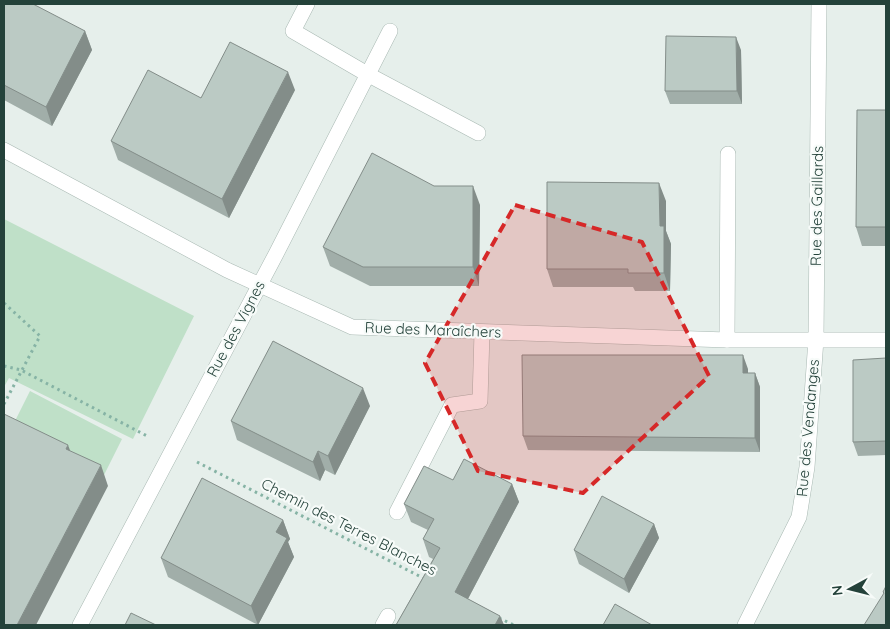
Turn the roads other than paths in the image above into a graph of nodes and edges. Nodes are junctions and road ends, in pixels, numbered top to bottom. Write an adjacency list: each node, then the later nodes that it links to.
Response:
1 (307, 4): 4 (street)
2 (819, 4): 10 (street, Rue des Gaillards)
3 (390, 31): 4 (street, Rue des Vignes)
4 (367, 74): 5 (street); 8 (street, Rue des Vignes)
5 (478, 133)
6 (4, 150): 8 (street, Rue des Maraîchers)
7 (728, 154): 11 (street)
8 (259, 285): 9 (street, Rue des Maraîchers); 14 (street, Rue des Vignes)
9 (482, 332): 11 (street, Rue des Maraîchers); 13 (street)
10 (816, 339): 11 (street, Rue des Maraîchers); 12 (street); 15 (street, Rue des Vendanges)
11 (728, 340)
12 (886, 340)
13 (397, 512)
14 (80, 625)
15 (745, 625)

